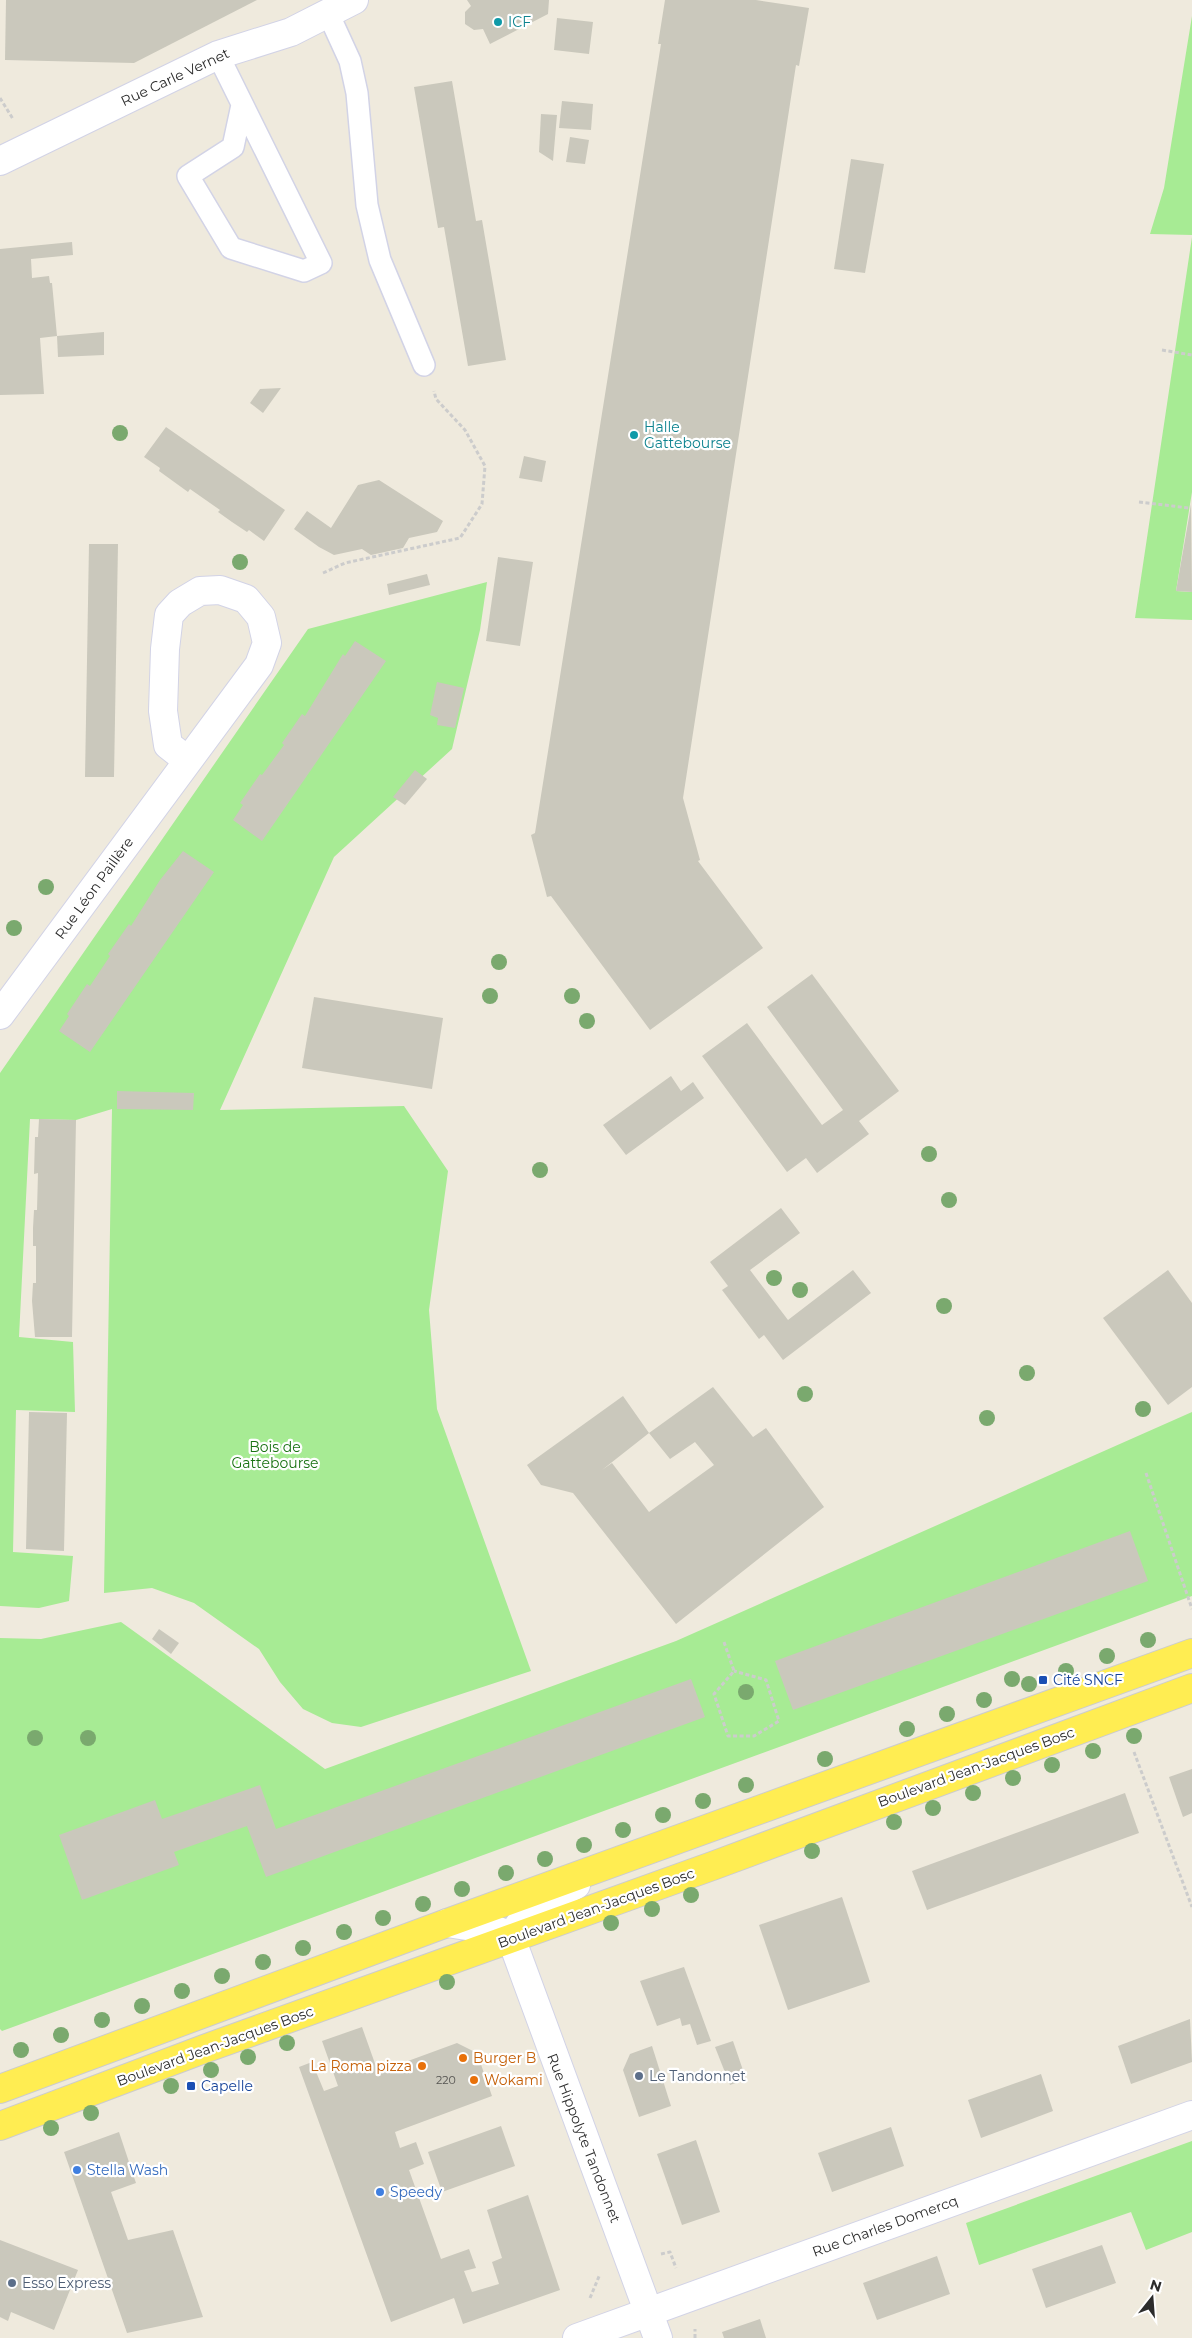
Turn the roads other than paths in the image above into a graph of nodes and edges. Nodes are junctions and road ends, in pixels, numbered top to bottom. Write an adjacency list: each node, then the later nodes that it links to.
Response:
1 (354, 0): 2 (street, Rue Carle Vernet)
2 (328, 13): 3 (street, Rue Carle Vernet); 6 (lane)
3 (218, 55): 4 (lane); 5 (street, Rue Carle Vernet)
4 (242, 105): 4 (lane)
5 (0, 161)
6 (424, 365)
7 (188, 760): 7 (street, Rue Léon Paillère); 8 (street, Rue Léon Paillère)
8 (0, 1015)
9 (1192, 1653): 11 (main road)
10 (1192, 1688): 13 (main road, Boulevard Jean-Jacques Bosc)
11 (628, 1857): 12 (main road); 13 (street)
12 (447, 1923): 13 (street); 14 (main road)
13 (511, 1938): 16 (main road, Boulevard Jean-Jacques Bosc); 17 (street, Rue Hippolyte Tandonnet)
14 (0, 2089)
15 (1192, 2114): 17 (street, Rue Charles Domercq)
16 (2, 2128)
17 (649, 2312): 18 (street, Rue Charles Domercq); 19 (street, Rue Hippolyte Tandonnet)
18 (577, 2338)
19 (658, 2338)

